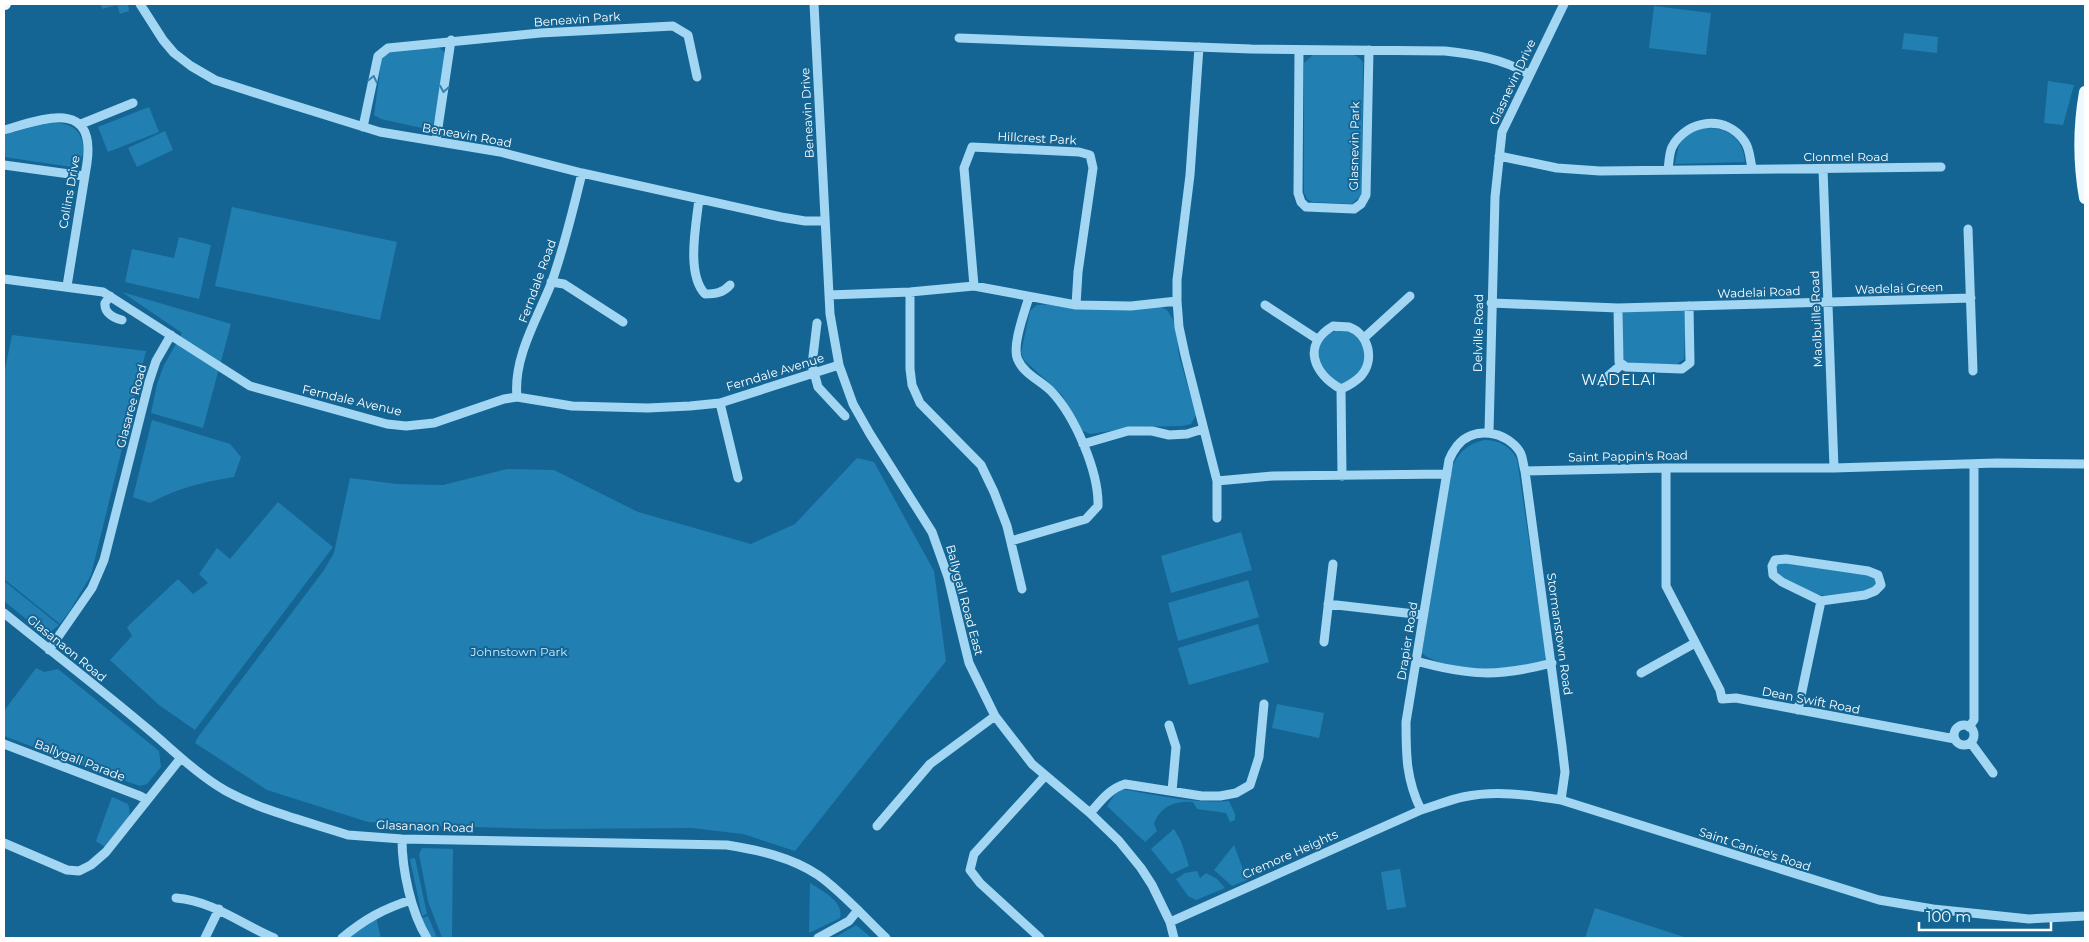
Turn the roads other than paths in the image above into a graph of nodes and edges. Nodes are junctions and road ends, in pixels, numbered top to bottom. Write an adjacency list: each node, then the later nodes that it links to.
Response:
1 (140, 4): 14 (street, Beneavin Road)
2 (814, 4): 27 (street, Beneavin Drive)
3 (1564, 4): 9 (street, Glasnevin Drive)
4 (959, 38): 6 (street)
5 (451, 40): 10 (street, Beneavin Park); 14 (street, Beneavin Park, one-way to 5); 16 (street, one-way to 16)
6 (1199, 47): 7 (street); 41 (street)
7 (1299, 50): 8 (street); 8 (street, Glasnevin Park)
8 (1369, 50): 9 (street)
9 (1528, 74): 17 (street, Glasnevin Drive)
10 (698, 77)
11 (2085, 92): 25 (main road)
12 (133, 103): 13 (street)
13 (81, 124): 15 (street); 24 (street, Collins Drive)
14 (362, 127): 16 (street, Beneavin Road)
15 (4, 130)
16 (436, 142): 23 (street, Beneavin Road)
17 (1499, 156): 22 (street, Clonmel Road); 29 (street, Glasnevin Drive)
18 (4, 165): 24 (street)
19 (1941, 167): 21 (street, Clonmel Road)
20 (1752, 168): 21 (street, Clonmel Road); 22 (street, Clonmel Road); 22 (street)
21 (1823, 169): 42 (street, Maolbuille Road)
22 (1668, 170)
23 (582, 173): 26 (street, Beneavin Road); 31 (street, Ferndale Road)
24 (84, 176): 33 (street, Collins Drive)
25 (2085, 198)
26 (699, 199): 27 (street, Beneavin Road); 32 (street)
27 (825, 221): 36 (street, Ballygall Road East)
28 (1968, 229): 40 (street)
29 (1495, 235): 43 (street, Delville Road)
30 (4, 279): 33 (street)
31 (551, 282): 49 (street); 60 (street, Ferndale Road)
32 (730, 285)
33 (67, 286): 37 (street)
34 (974, 286): 35 (street); 39 (street); 44 (street, Hillcrest Park)
35 (910, 292): 36 (street); 76 (street)
36 (829, 295): 54 (street, Ballygall Road East)
37 (110, 296): 48 (street); 51 (street)
38 (1410, 296): 52 (street)
39 (1030, 297): 44 (street); 65 (street)
40 (1970, 298): 42 (street, Wadelai Green); 56 (street)
41 (1177, 301): 44 (street); 63 (street)
42 (1829, 302): 46 (street, Wadelai Road); 69 (street, Maolbuille Road)
43 (1491, 303): 47 (street, Wadelai Road); 64 (street, Delville Road)
44 (1076, 305)
45 (1265, 305): 53 (street)
46 (1689, 306): 47 (street, Wadelai Road); 55 (street)
47 (1618, 308): 55 (street)
48 (122, 320)
49 (623, 322)
50 (817, 323): 57 (street)
51 (171, 335): 60 (street, Ferndale Avenue); 85 (street, Glasaree Road)
52 (1364, 338): 53 (street); 59 (street)
53 (1317, 339): 59 (street)
54 (839, 365): 57 (street, Ferndale Avenue); 91 (street, Ballygall Road East)
55 (1622, 365): 58 (street)
56 (1973, 371)
57 (814, 374): 61 (street, Ferndale Avenue); 62 (street)
58 (1601, 382)
59 (1341, 389): 72 (street)
60 (517, 397): 61 (street, Ferndale Avenue)
61 (720, 402): 73 (street, Ferndale Avenue)
62 (845, 416)
63 (1203, 429): 65 (street); 74 (street)
64 (1489, 432): 70 (street); 71 (street)
65 (1083, 444): 76 (street)
66 (1974, 464): 67 (street, Saint Pappin's Road); 69 (street, Saint Pappin's Road); 93 (street)
67 (2085, 464)
68 (1666, 468): 69 (street, Saint Pappin's Road); 70 (street, Saint Pappin's Road); 84 (street, Dean Swift Road)
69 (1834, 468)
70 (1525, 471): 87 (street, Stormanstown Road)
71 (1447, 474): 72 (street); 82 (street, Drapier Road)
72 (1342, 476): 74 (street)
73 (738, 478)
74 (1217, 481): 75 (street)
75 (1217, 518)
76 (1010, 542): 78 (street)
77 (1333, 564): 80 (street)
78 (1022, 589)
79 (1821, 601): 79 (street); 90 (street)
80 (1328, 604): 82 (street); 83 (street)
81 (4, 613): 85 (street, Glasanaon Road)
82 (1423, 615): 86 (street, Drapier Road)
83 (1324, 642)
84 (1695, 643): 88 (street); 90 (street, Dean Swift Road)
85 (50, 650): 97 (street, Glasanaon Road)
86 (1416, 661): 87 (street); 103 (street, Drapier Road)
87 (1552, 663): 102 (street, Stormanstown Road)
88 (1641, 673)
89 (1264, 704): 100 (street)
90 (1798, 710): 94 (street, Dean Swift Road)
91 (995, 716): 99 (street, Ballygall Road East); 105 (street)
92 (1169, 725): 100 (street)
93 (1969, 727): 94 (street); 95 (street)
94 (1955, 739): 95 (street)
95 (1971, 743): 98 (street)
96 (4, 744): 101 (street, Ballygall Parade)
97 (180, 759): 101 (street); 106 (street, Glasanaon Road)
98 (1993, 773)
99 (1045, 776): 104 (street, Ballygall Road East); 120 (street)
100 (1172, 791): 104 (street)
101 (147, 800): 107 (street)
102 (1561, 800): 103 (street, Saint Canice's Road); 112 (street, Saint Canice's Road)
103 (1421, 810): 113 (street, Cremore Heights)
104 (1090, 813): 113 (street, Ballygall Road East)
105 (877, 826)
106 (402, 839): 109 (street); 111 (street, Glasanaon Road)
107 (4, 843)
108 (176, 898): 110 (street)
109 (411, 900): 116 (street); 117 (street)
110 (218, 909): 114 (street); 115 (street)
111 (858, 910): 118 (street); 119 (street, Glasanaon Road)
112 (2085, 916)
113 (1170, 922): 121 (street, Ballygall Road East)
114 (205, 938)
115 (274, 938)
116 (342, 938)
117 (427, 938)
118 (818, 938)
119 (886, 938)
120 (1040, 938)
121 (1174, 938)

